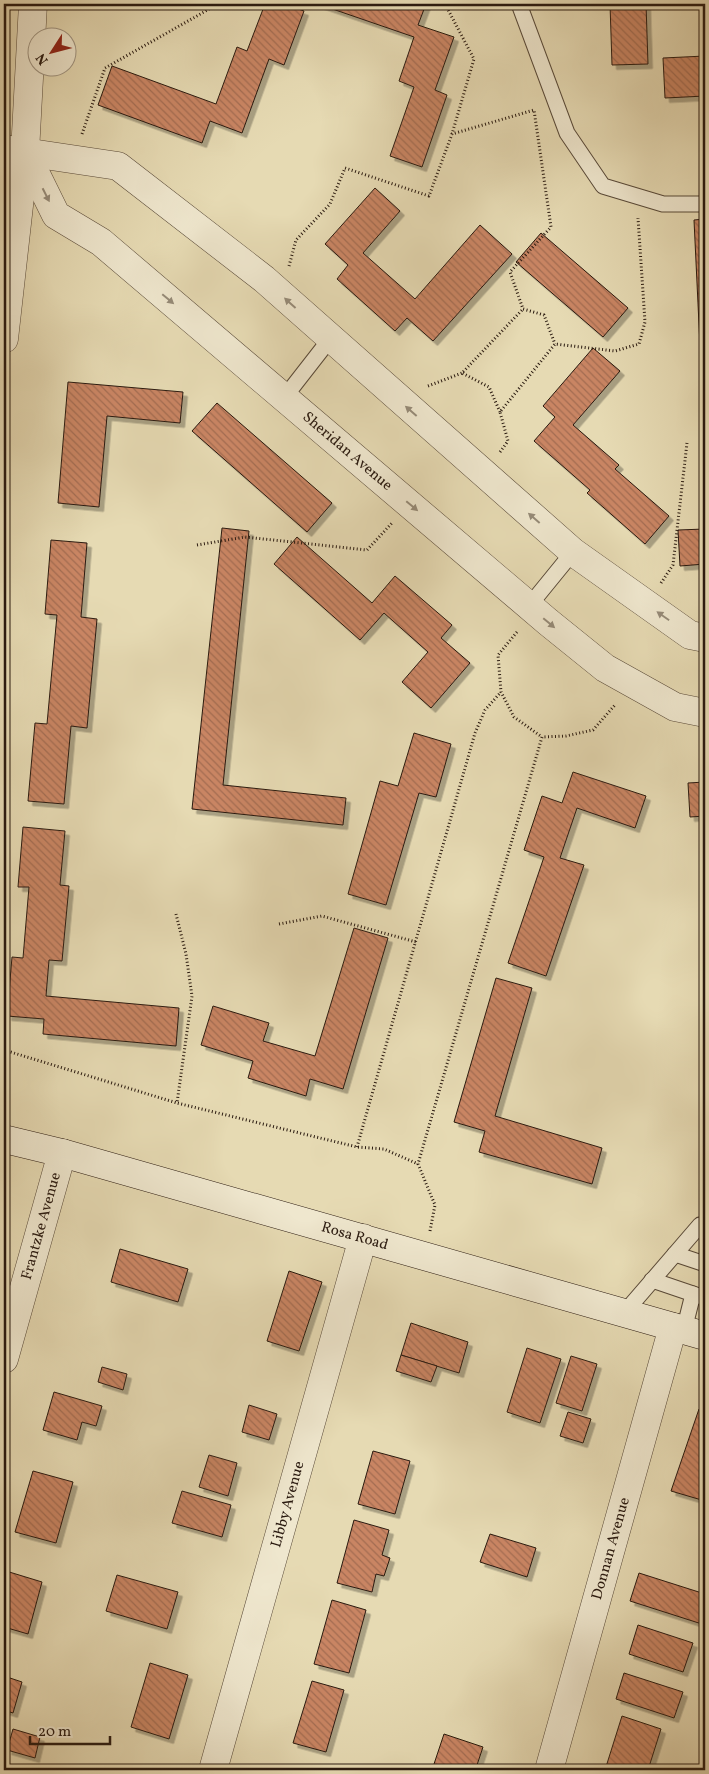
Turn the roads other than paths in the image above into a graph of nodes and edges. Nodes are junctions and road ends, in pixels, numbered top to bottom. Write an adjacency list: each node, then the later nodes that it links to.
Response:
1 (33, 4): 3 (street)
2 (519, 4): 4 (lane)
3 (14, 151): 5 (street); 6 (street, one-way to 3); 7 (street, Sheridan Avenue, one-way to 7)
4 (705, 204)
5 (4, 339)
6 (330, 339): 7 (lane); 8 (street, one-way to 6)
7 (284, 398): 9 (street, Sheridan Avenue, one-way to 9)
8 (573, 552): 9 (lane); 10 (street, one-way to 8)
9 (531, 608): 11 (street, Sheridan Avenue, one-way to 11)
10 (705, 638)
11 (705, 713)
12 (4, 1139): 13 (street, Rosa Road)
13 (62, 1154): 15 (street, Rosa Road); 22 (street, Frantzke Avenue)
14 (705, 1226): 16 (lane)
15 (362, 1238): 20 (street, Rosa Road); 23 (street, Libby Avenue)
16 (675, 1254): 17 (lane); 18 (lane)
17 (705, 1264)
18 (652, 1280): 19 (lane); 20 (lane)
19 (699, 1296): 21 (lane)
20 (625, 1312): 21 (street, Rosa Road)
21 (687, 1331): 24 (street, Donnan Avenue)
22 (4, 1359)
23 (213, 1770)
24 (549, 1770)

